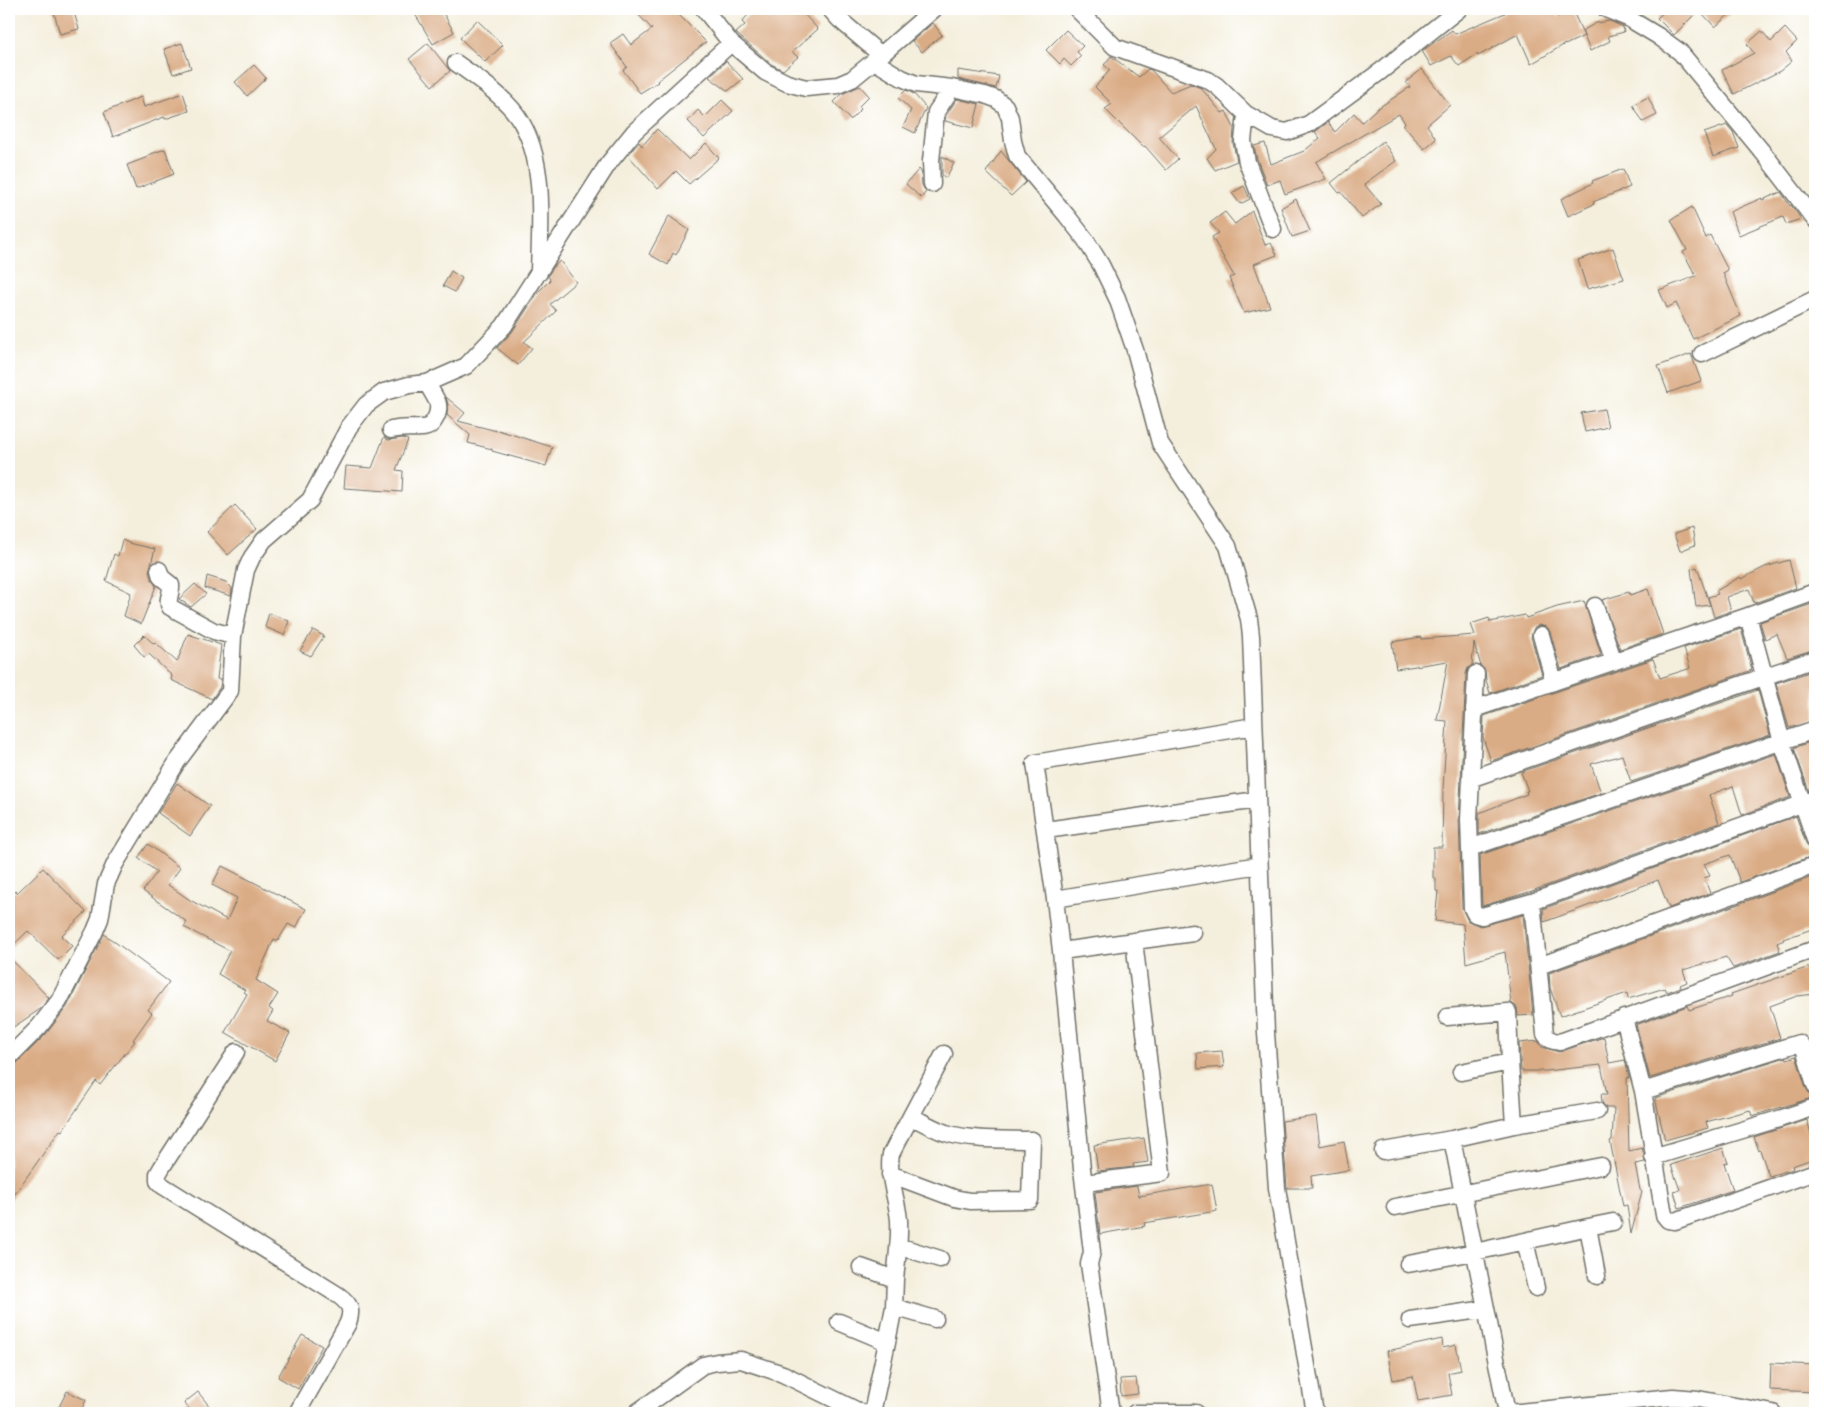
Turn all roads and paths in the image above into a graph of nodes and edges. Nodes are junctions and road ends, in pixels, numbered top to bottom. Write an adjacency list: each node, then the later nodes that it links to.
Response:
1 (704, 9): 7 (street)
2 (830, 9): 8 (street)
3 (934, 9): 8 (street)
4 (1077, 9): 11 (street)
5 (1459, 9): 11 (street)
6 (1606, 9): 13 (street)
7 (732, 43): 8 (street); 15 (street)
8 (878, 58): 10 (street)
9 (456, 62): 15 (street)
10 (952, 88): 12 (street); 32 (street)
11 (1246, 114): 14 (street)
12 (932, 184)
13 (1815, 220)
14 (1273, 229)
15 (539, 273): 18 (street)
16 (1815, 299): 17 (street)
17 (1702, 354)
18 (428, 383): 19 (street); 25 (street)
19 (390, 430)
20 (158, 570): 25 (street)
21 (1815, 592): 23 (street)
22 (1594, 606): 27 (street)
23 (1748, 616): 27 (street); 29 (street)
24 (1540, 634): 30 (street)
25 (233, 636): 54 (street)
26 (1815, 659): 29 (street)
27 (1614, 662): 30 (street)
28 (1476, 674): 31 (street)
29 (1765, 677): 34 (street); 35 (street)
30 (1554, 682): 31 (street)
31 (1474, 709): 35 (street)
32 (1254, 726): 36 (street); 38 (street)
33 (1815, 730): 34 (street)
34 (1782, 742): 37 (street); 40 (street)
35 (1470, 779): 40 (street)
36 (1257, 800): 38 (street); 41 (street)
37 (1810, 801): 39 (street); 44 (street)
38 (1046, 830): 43 (street)
39 (1815, 840)
40 (1470, 848): 44 (street)
41 (1259, 865): 43 (street); 98 (street)
42 (1815, 865): 49 (street)
43 (1055, 899): 48 (street)
44 (1532, 902): 49 (street)
45 (1193, 933): 46 (street)
46 (1134, 940): 48 (street); 69 (street)
47 (1815, 949): 51 (street)
48 (1062, 951): 69 (street)
49 (1538, 966): 51 (street)
50 (1447, 1017): 55 (street)
51 (1624, 1018): 58 (street)
52 (236, 1052): 90 (street)
53 (944, 1054): 61 (street)
54 (9, 1057)
55 (1510, 1062): 56 (street); 62 (street)
56 (1461, 1072)
57 (1815, 1085): 58 (street)
58 (1642, 1091): 65 (street)
59 (1815, 1106): 65 (street)
60 (1597, 1111): 62 (street)
61 (911, 1116): 68 (street); 68 (street)
62 (1514, 1125): 63 (street)
63 (1452, 1139): 64 (street); 70 (street)
64 (1383, 1151)
65 (1653, 1157): 67 (street)
66 (1601, 1166): 70 (street)
67 (1815, 1172)
68 (890, 1174): 75 (street)
69 (1084, 1183): 76 (street)
70 (1463, 1193): 71 (street); 77 (street)
71 (1395, 1206)
72 (1613, 1222): 73 (street)
73 (1588, 1227): 74 (street); 81 (street)
74 (1525, 1241): 77 (street); 83 (street)
75 (898, 1246): 78 (street); 82 (street)
76 (1092, 1252): 94 (street); 95 (street)
77 (1475, 1252): 79 (street); 85 (street)
78 (940, 1259)
79 (1408, 1264)
80 (862, 1267): 82 (street)
81 (1597, 1276)
82 (895, 1279): 84 (street)
83 (1536, 1288)
84 (894, 1307): 86 (street); 89 (street)
85 (1486, 1309): 87 (street); 99 (street)
86 (935, 1319)
87 (1410, 1320)
88 (839, 1322): 89 (street)
89 (887, 1342): 93 (street)
90 (298, 1413)
91 (636, 1413): 92 (street)
92 (862, 1413)
93 (872, 1413)
94 (1111, 1413)
95 (1121, 1413)
96 (1135, 1413): 97 (street)
97 (1196, 1413)
98 (1315, 1413)
99 (1508, 1413): 100 (street)
100 (1773, 1413)

